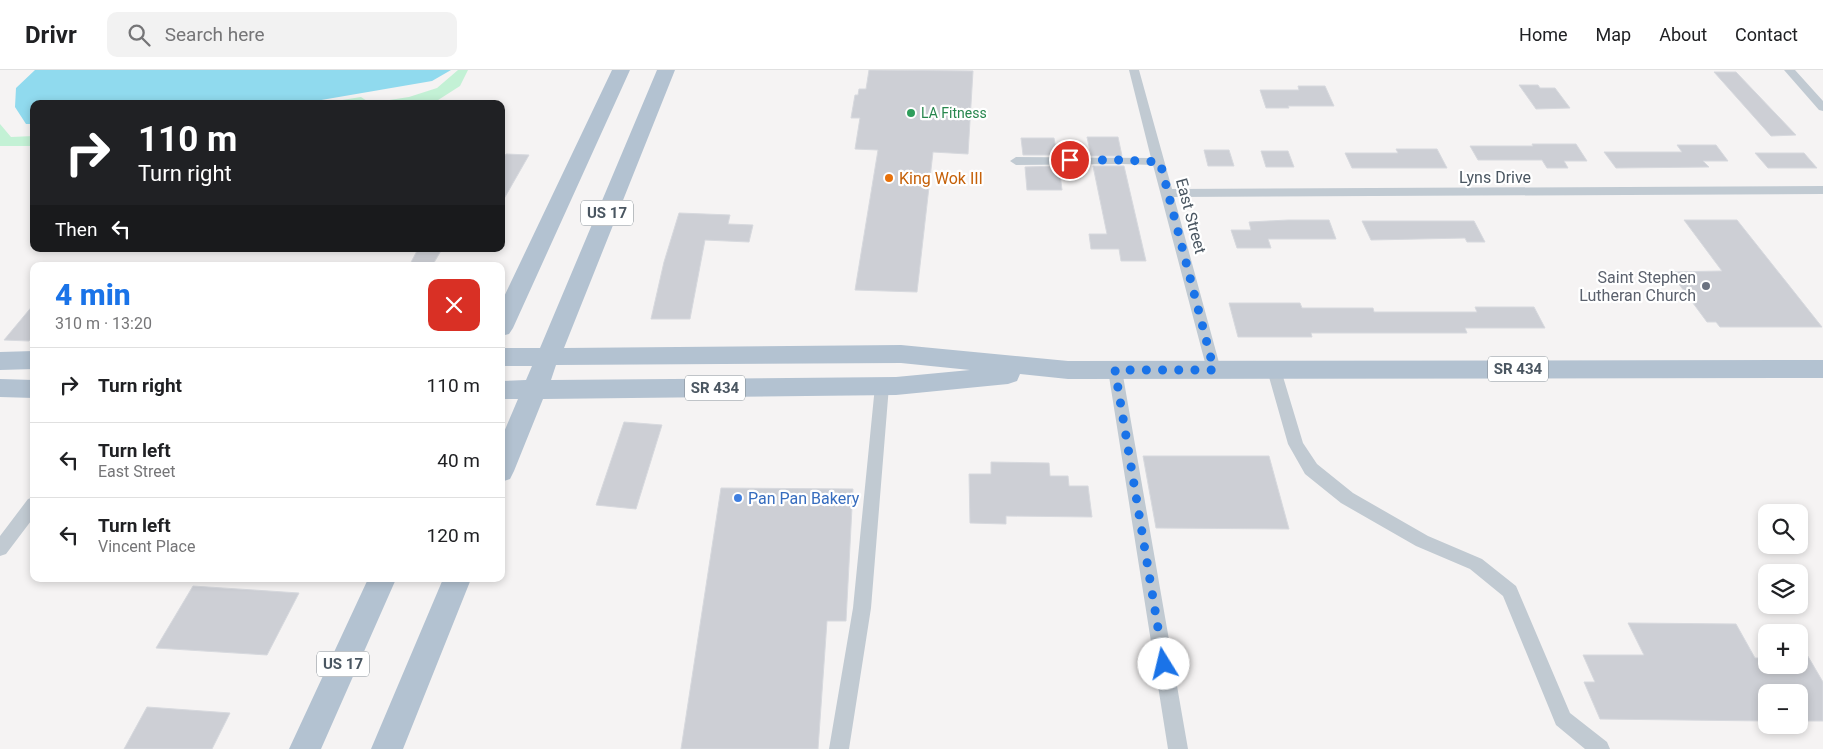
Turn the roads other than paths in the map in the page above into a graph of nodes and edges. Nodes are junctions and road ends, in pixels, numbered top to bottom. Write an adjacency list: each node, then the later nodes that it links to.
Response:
1 (621, 70): 10 (main road, US 17)
2 (666, 70): 11 (main road, US 17)
3 (1134, 70): 7 (street, East Street)
4 (1789, 70): 5 (street)
5 (1823, 108)
6 (1016, 161): 7 (street)
7 (1160, 162): 9 (street, East Street)
8 (1823, 190): 9 (street, Lyns Drive)
9 (1168, 193): 18 (street, East Street)
10 (505, 319)
11 (549, 356): 12 (main road, SR 434); 16 (main road, SR 434); 23 (main road, US 17)
12 (505, 357)
13 (30, 360): 14 (main road)
14 (0, 361)
15 (1823, 369): 19 (main road, SR 434)
16 (1068, 370): 17 (main road, SR 434); 20 (main road, SR 434)
17 (1115, 370): 18 (main road, SR 434); 33 (street)
18 (1214, 370): 19 (main road, SR 434)
19 (1274, 370): 34 (street)
20 (882, 386): 23 (main road, SR 434); 32 (street)
21 (0, 388): 22 (main road)
22 (30, 389)
23 (535, 389): 24 (main road, SR 434); 25 (main road, US 17)
24 (505, 390)
25 (505, 461)
26 (30, 509): 27 (street)
27 (0, 549)
28 (381, 582): 30 (main road, US 17)
29 (455, 582): 31 (main road)
30 (305, 749)
31 (388, 749)
32 (839, 749)
33 (1178, 749)
34 (1600, 749)

